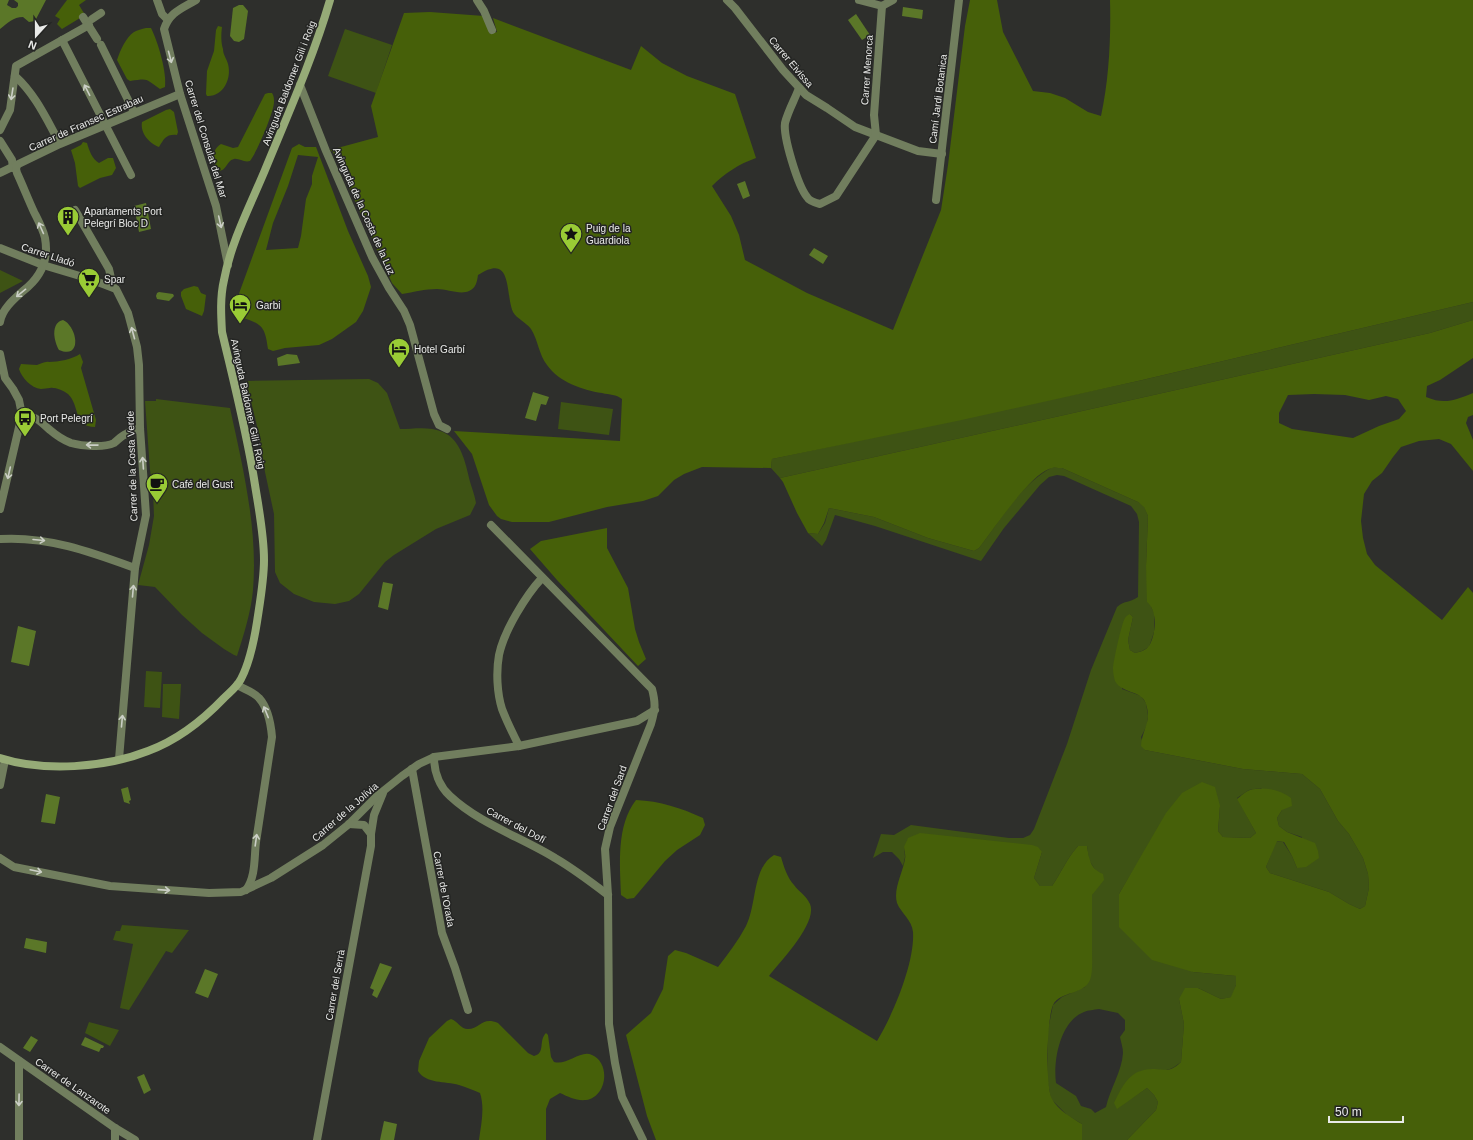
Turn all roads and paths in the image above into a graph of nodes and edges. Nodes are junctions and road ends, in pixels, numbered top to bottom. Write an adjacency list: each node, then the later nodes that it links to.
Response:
1 (156, 0): 12 (street)
2 (196, 0): 12 (street)
3 (330, 0): 17 (street, Avinguda Baldomer Gili i Roig)
4 (477, 0): 14 (street)
5 (727, 0): 18 (street, Carrer Eivissa)
6 (860, 0): 9 (street)
7 (894, 0): 9 (street)
8 (959, 0): 26 (street, Camí Jardi Botanica)
9 (882, 6): 23 (street, Carrer Menorca)
10 (101, 14): 13 (street)
11 (83, 17): 13 (street)
12 (167, 19): 19 (street, Carrer del Consulat del Mar, one-way to 19)
13 (90, 22): 15 (street); 20 (street)
14 (492, 30)
15 (62, 40): 16 (street); 21 (street, one-way to 15)
16 (15, 76): 22 (street, one-way to 22); 24 (street)
17 (300, 85): 34 (street, Avinguda Baldomer Gili i Roig); 41 (street, Avinguda de la Costa de la Luz)
18 (799, 88): 23 (street, Carrer Eivissa); 23 (street)
19 (180, 94): 20 (street, Carrer de Fransec Estrabau); 34 (street, Carrer del Consulat del Mar, one-way to 34)
20 (134, 112): 21 (street, Carrer de Fransec Estrabau)
21 (105, 124): 27 (street, Carrer de Fransec Estrabau); 29 (street)
22 (0, 130)
23 (876, 135): 26 (street, Carrer Eivissa)
24 (57, 138)
25 (0, 141): 27 (street)
26 (942, 154): 30 (street, Camí Jardi Botanica)
27 (15, 166): 28 (street, Carrer de Fransec Estrabau); 33 (street, one-way to 27)
28 (0, 173)
29 (131, 175)
30 (936, 200)
31 (75, 210): 35 (street, Carrer de la Costa Verde)
32 (0, 248): 33 (street, Carrer Lladó)
33 (43, 265): 35 (street, Carrer Lladó); 36 (street, one-way to 36)
34 (228, 266): 47 (street, Avinguda Baldomer Gili i Roig)
35 (113, 287): 40 (street, Carrer de la Costa Verde, one-way to 35)
36 (0, 322)
37 (0, 354): 38 (street)
38 (2, 377): 39 (street)
39 (20, 423): 40 (street, one-way to 39); 42 (street, one-way to 42)
40 (140, 428): 45 (street, Carrer de la Costa Verde, one-way to 40)
41 (447, 429)
42 (0, 509)
43 (491, 525): 46 (street, Carrer del Sard)
44 (0, 539): 45 (street, one-way to 45)
45 (135, 568): 52 (street, Carrer de la Costa Verde, one-way to 45)
46 (542, 578): 48 (street, Carrer del Sard); 49 (street)
47 (237, 686): 52 (street, Avinguda Baldomer Gili i Roig); 59 (street, one-way to 47)
48 (655, 710): 49 (street, Carrer de la Jolívia); 62 (street, Carrer del Sard)
49 (519, 746): 50 (street, Carrer de la Jolívia)
50 (434, 757): 53 (street, Carrer de la Jolívia); 62 (street, Carrer del Dofí)
51 (2, 759): 52 (street, Avinguda Baldomer Gili i Roig); 54 (street)
52 (119, 760)
53 (412, 769): 55 (street, Carrer de la Jolívia); 63 (street, Carrer de l'Orada)
54 (0, 786)
55 (383, 791): 56 (street, Carrer de la Jolívia); 57 (street, Carrer del Serrà)
56 (349, 824): 57 (street); 60 (street, Carrer de la Jolívia)
57 (371, 834): 70 (street, Carrer del Serrà)
58 (0, 858): 61 (street, Carrer de la Jolívia, one-way to 61)
59 (254, 867): 60 (street); 61 (street)
60 (272, 878): 61 (street, Carrer de la Jolívia)
61 (245, 890)
62 (608, 895): 71 (street, Carrer del Sard)
63 (468, 1010)
64 (0, 1047): 65 (street, Carrer de Lanzarote)
65 (19, 1061): 66 (street, Carrer de Lanzarote); 67 (street, one-way to 67)
66 (115, 1128): 68 (street); 69 (street, Carrer de Lanzarote)
67 (18, 1140)
68 (115, 1140)
69 (136, 1140)
70 (317, 1140)
71 (643, 1140)

